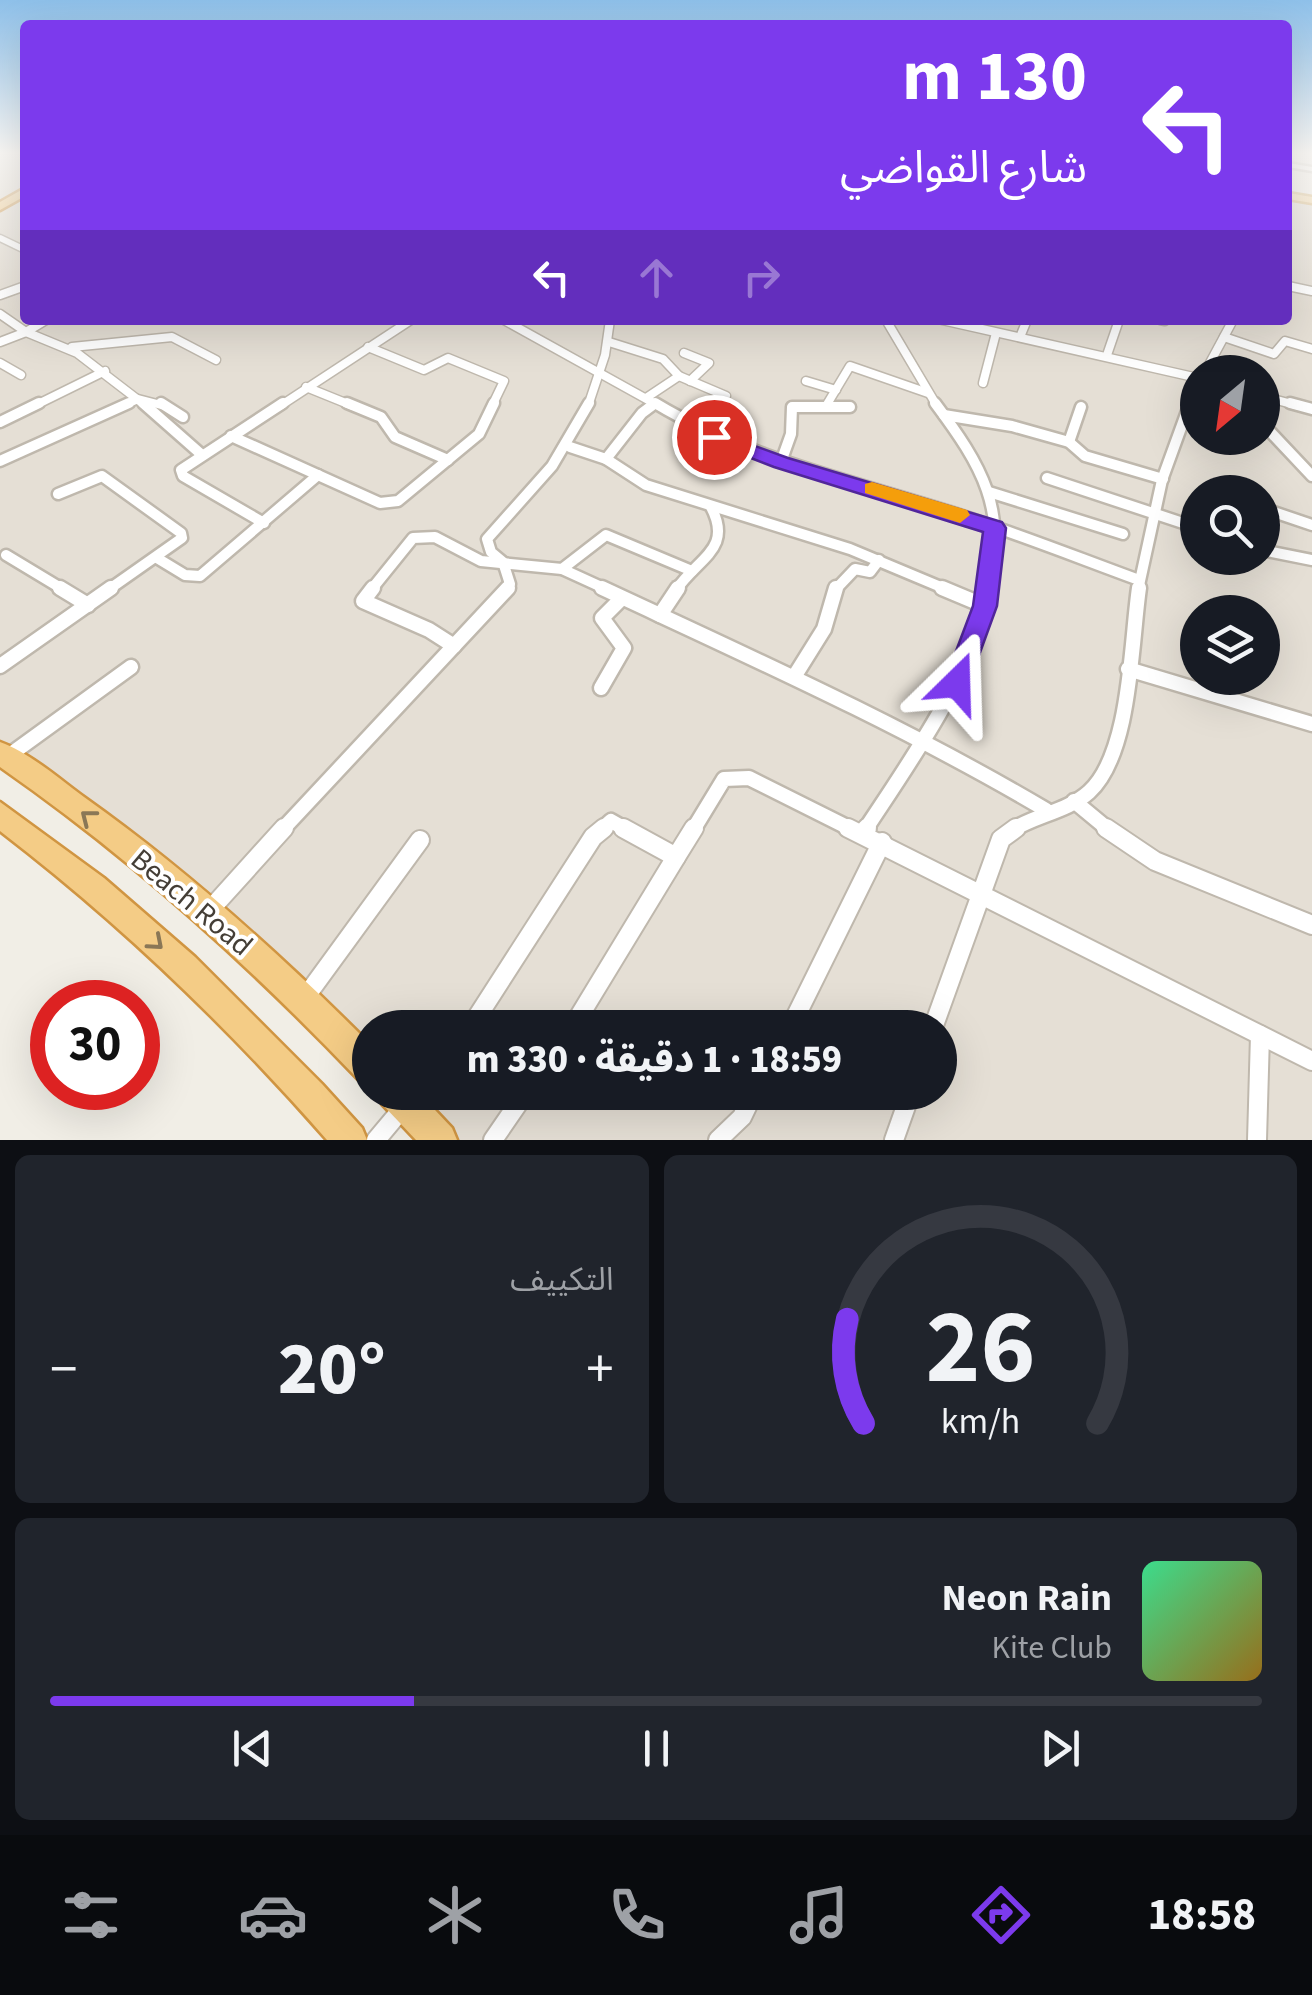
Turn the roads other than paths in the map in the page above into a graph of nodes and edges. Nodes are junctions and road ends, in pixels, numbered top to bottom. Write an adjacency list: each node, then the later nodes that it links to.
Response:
1 (0, 314): 11 (street)
2 (38, 325): 11 (street)
3 (402, 325): 18 (street)
4 (517, 325): 25 (street)
5 (610, 325): 16 (street)
6 (889, 325): 35 (street)
7 (968, 325): 12 (street)
8 (1025, 325): 13 (street)
9 (1117, 325): 21 (street)
10 (1230, 325): 14 (street)
11 (26, 332): 15 (street); 17 (street)
12 (996, 333): 13 (street); 32 (street)
13 (1020, 337): 21 (street)
14 (1224, 337): 19 (street); 22 (street)
15 (0, 342)
16 (609, 342): 25 (street); 29 (street)
17 (72, 347): 23 (street); 26 (street)
18 (368, 348): 33 (street); 54 (street)
19 (1312, 349)
20 (684, 353): 30 (street)
21 (1107, 355): 27 (street)
22 (1214, 355)
23 (216, 360)
24 (0, 363): 28 (street)
25 (601, 371): 37 (street); 51 (street)
26 (105, 372): 36 (street); 45 (street)
27 (1180, 373)
28 (21, 375)
29 (679, 376): 30 (street); 37 (street)
30 (690, 381): 47 (street)
31 (806, 381): 34 (street)
32 (983, 383)
33 (306, 387): 48 (street); 54 (street)
34 (836, 390): 35 (street); 39 (street)
35 (928, 392): 43 (street)
36 (138, 400): 44 (street); 52 (street); 55 (street)
37 (650, 401): 47 (street); 53 (street)
38 (1280, 401): 42 (street)
39 (826, 406): 40 (street); 56 (street)
40 (850, 407)
41 (1081, 408): 49 (street)
42 (1312, 409)
43 (944, 415): 49 (street); 61 (street)
44 (182, 416)
45 (0, 422)
46 (1180, 424): 60 (street)
47 (696, 430): 56 (street)
48 (231, 436): 52 (street); 57 (street)
49 (1069, 442): 60 (street)
50 (1280, 442): 58 (street)
51 (570, 446): 53 (street); 76 (street)
52 (202, 456): 67 (street)
53 (606, 459): 63 (street)
54 (448, 460): 57 (street)
55 (0, 461)
56 (781, 462): 69 (street)
57 (318, 475): 67 (street)
58 (1312, 476)
59 (1046, 478): 64 (street)
60 (1162, 479): 64 (street)
61 (989, 492): 69 (street); 70 (street)
62 (58, 494): 73 (street)
63 (711, 508): 74 (street); 78 (street)
64 (1154, 514): 66 (street); 79 (street)
65 (1280, 514): 68 (street)
66 (1180, 522)
67 (264, 523): 73 (street)
68 (1312, 524)
69 (995, 528): 79 (street); 82 (street)
70 (1123, 534)
71 (1280, 554): 75 (street)
72 (6, 555): 81 (street)
73 (157, 558): 81 (street)
74 (879, 560): 82 (street); 88 (street)
75 (1312, 560)
76 (503, 562): 77 (street); 84 (street); 84 (street)
77 (562, 570): 78 (street); 80 (street)
78 (692, 571): 83 (street)
79 (1139, 580): 87 (street)
80 (621, 599): 83 (street); 89 (street)
81 (88, 606): 85 (street)
82 (985, 606): 91 (street)
83 (660, 615): 88 (street)
84 (454, 646): 101 (street)
85 (0, 666)
86 (131, 668): 92 (street)
87 (1128, 669): 90 (street); 93 (street)
88 (794, 677): 91 (street)
89 (601, 688)
90 (1312, 724)
91 (921, 742): 94 (street); 96 (street)
92 (4, 755): 101 (highway, Beach Road, one-way to 92)
93 (1074, 801): 94 (street); 102 (street)
94 (1046, 810): 100 (street)
95 (0, 814): 116 (highway, Beach Road, one-way to 116)
96 (863, 833): 98 (street); 99 (street)
97 (420, 840): 103 (street)
98 (882, 842): 100 (street); 106 (street)
99 (676, 858): 104 (street); 105 (street)
100 (979, 893): 107 (street); 108 (street)
101 (209, 912): 103 (highway, Beach Road)
102 (1312, 926)
103 (304, 999): 109 (highway, Beach Road)
104 (482, 1010)
105 (584, 1010)
106 (799, 1010)
107 (939, 1010)
108 (1260, 1034): 110 (street); 122 (street)
109 (352, 1048)
110 (1312, 1060)
111 (396, 1110): 117 (street)
112 (417, 1110): 118 (highway)
113 (514, 1110): 119 (street)
114 (745, 1110): 120 (street)
115 (904, 1110): 121 (street)
116 (350, 1140)
117 (376, 1140)
118 (440, 1140)
119 (493, 1140)
120 (718, 1140)
121 (894, 1140)
122 (1256, 1140)

